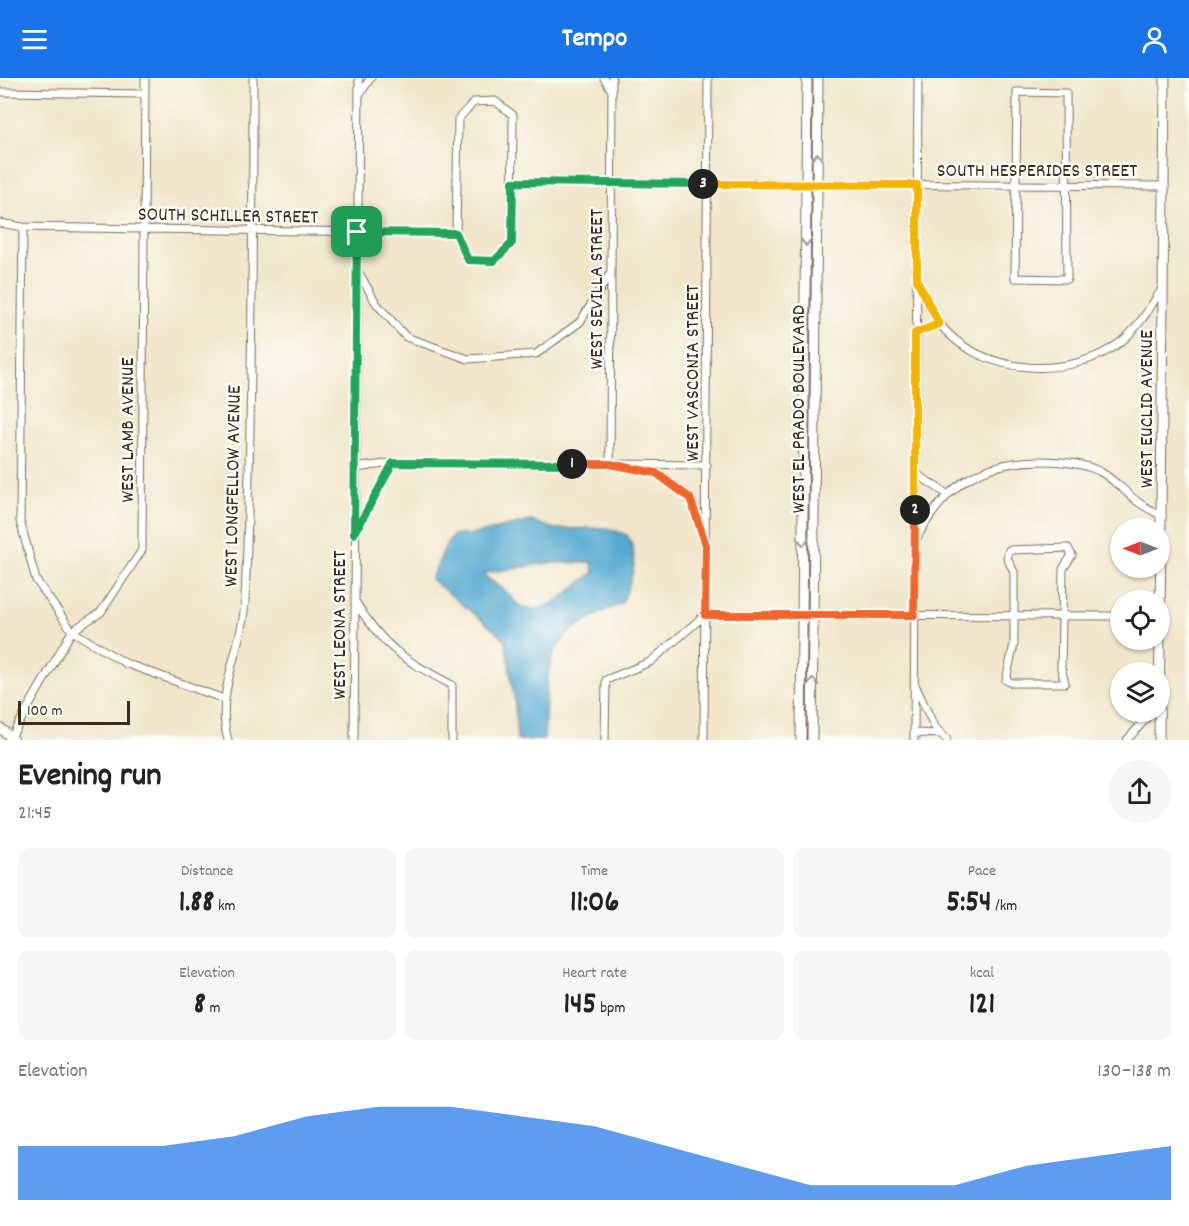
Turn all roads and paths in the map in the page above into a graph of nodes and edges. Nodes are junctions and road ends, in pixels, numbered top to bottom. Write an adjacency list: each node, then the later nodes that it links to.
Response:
1 (145, 78): 16 (street, WEST LAMB AVENUE)
2 (253, 78): 29 (street, WEST LONGFELLOW AVENUE)
3 (359, 78): 17 (street, WEST LEONA STREET)
4 (371, 78): 17 (street)
5 (604, 78): 15 (street)
6 (612, 78): 15 (street, WEST SEVILLA STREET)
7 (708, 78): 20 (street, WEST VASCONIA STREET)
8 (807, 78): 21 (street, WEST EL PRADO BOULEVARD)
9 (819, 78): 21 (street, WEST EL PRADO BOULEVARD, one-way to 9)
10 (918, 78): 13 (street)
11 (924, 78): 13 (street)
12 (1164, 81): 25 (street, WEST EUCLID AVENUE)
13 (918, 90): 22 (street)
14 (0, 92): 16 (street)
15 (612, 93): 19 (street, WEST SEVILLA STREET)
16 (144, 94): 28 (street, WEST LAMB AVENUE)
17 (359, 95): 30 (street, WEST LEONA STREET)
18 (513, 182): 19 (street, SOUTH HESPERIDES STREET); 31 (street); 31 (street)
19 (612, 184): 20 (street, SOUTH HESPERIDES STREET); 33 (street, WEST SEVILLA STREET)
20 (709, 184): 21 (street, SOUTH HESPERIDES STREET); 41 (street, WEST VASCONIA STREET)
21 (812, 184): 22 (street, SOUTH HESPERIDES STREET); 37 (street, WEST EL PRADO BOULEVARD)
22 (917, 185): 23 (street, SOUTH HESPERIDES STREET); 34 (street)
23 (1016, 185): 24 (street, SOUTH HESPERIDES STREET); 24 (street); 24 (street)
24 (1065, 185): 25 (street, SOUTH HESPERIDES STREET)
25 (1165, 186): 35 (street, WEST EUCLID AVENUE)
26 (0, 223): 27 (street, SOUTH SCHILLER STREET)
27 (23, 227): 28 (street, SOUTH SCHILLER STREET); 60 (street)
28 (144, 229): 29 (street, SOUTH SCHILLER STREET); 60 (street, WEST LAMB AVENUE)
29 (253, 231): 30 (street, SOUTH SCHILLER STREET); 62 (street, WEST LONGFELLOW AVENUE)
30 (357, 232): 31 (street, SOUTH SCHILLER STREET); 32 (street, WEST LEONA STREET)
31 (456, 233)
32 (358, 271): 33 (street); 44 (street, WEST LEONA STREET)
33 (611, 272): 40 (street, WEST SEVILLA STREET)
34 (917, 280): 36 (street); 38 (street)
35 (1163, 286): 36 (street); 47 (street, WEST EUCLID AVENUE)
36 (939, 324): 38 (street)
37 (810, 325): 42 (street, WEST EL PRADO BOULEVARD); 43 (street, WEST EL PRADO BOULEVARD)
38 (915, 333): 45 (street)
39 (393, 463): 40 (street); 44 (street); 48 (street)
40 (610, 464): 41 (street); 50 (street)
41 (706, 465): 50 (street, WEST VASCONIA STREET)
42 (803, 465): 43 (street); 53 (street, WEST EL PRADO BOULEVARD, one-way to 53)
43 (815, 465): 54 (street, WEST EL PRADO BOULEVARD)
44 (355, 468): 48 (street, WEST LEONA STREET)
45 (915, 473): 46 (street); 49 (street)
46 (947, 494): 47 (street); 49 (street)
47 (1162, 516): 51 (street, WEST EUCLID AVENUE)
48 (354, 534): 52 (street, WEST LEONA STREET)
49 (914, 541): 56 (street)
50 (706, 545): 55 (street, WEST VASCONIA STREET)
51 (1161, 590)
52 (354, 599): 72 (street, WEST LEONA STREET); 73 (street)
53 (803, 614): 54 (street); 55 (street); 63 (street, WEST EL PRADO BOULEVARD)
54 (814, 614): 56 (street); 64 (street, WEST EL PRADO BOULEVARD, one-way to 54)
55 (705, 615): 74 (street); 75 (street, WEST VASCONIA STREET)
56 (914, 615): 57 (street); 61 (street)
57 (1012, 616): 58 (street); 58 (street); 58 (street)
58 (1062, 616): 59 (street)
59 (1110, 616)
60 (72, 631): 62 (street); 70 (street, WEST LAMB AVENUE)
61 (914, 682): 68 (street); 69 (street)
62 (224, 699): 71 (street, WEST LONGFELLOW AVENUE)
63 (802, 722): 64 (street); 76 (street, WEST EL PRADO BOULEVARD)
64 (812, 722): 77 (street, WEST EL PRADO BOULEVARD)
65 (1143, 722): 79 (street)
66 (1160, 722): 80 (street, WEST EUCLID AVENUE)
67 (0, 728): 70 (street)
68 (940, 734): 69 (street); 78 (street)
69 (914, 737)
70 (12, 739)
71 (228, 740)
72 (354, 740)
73 (452, 740)
74 (605, 740)
75 (704, 740)
76 (801, 740)
77 (812, 740)
78 (947, 740)
79 (1126, 740)
80 (1160, 740)

